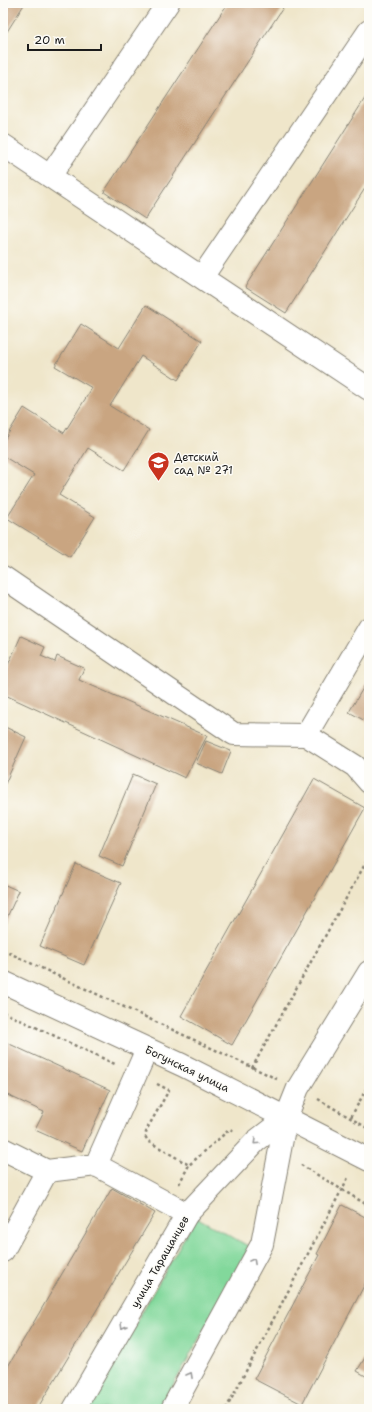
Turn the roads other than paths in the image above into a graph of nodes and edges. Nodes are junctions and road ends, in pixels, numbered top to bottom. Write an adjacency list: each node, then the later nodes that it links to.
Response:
1 (168, 3): 4 (street)
2 (369, 31): 5 (street)
3 (3, 145): 4 (street)
4 (50, 176): 5 (street)
5 (202, 277): 6 (street)
6 (369, 389)
7 (3, 576): 9 (street)
8 (369, 628): 9 (street)
9 (306, 735): 10 (street)
10 (369, 782)
11 (369, 972): 14 (street)
12 (3, 982): 13 (street, Богунская улица)
13 (146, 1049): 14 (street, Богунская улица); 17 (street)
14 (286, 1118): 16 (street, Богунская улица); 19 (street, улица Таращанцев, one-way to 19); 22 (street, one-way to 14)
15 (3, 1149): 18 (street)
16 (364, 1158)
17 (96, 1165): 18 (street); 19 (street)
18 (47, 1171): 20 (street)
19 (187, 1214): 21 (street, улица Таращанцев, one-way to 21)
20 (3, 1251)
21 (74, 1409)
22 (172, 1409)

